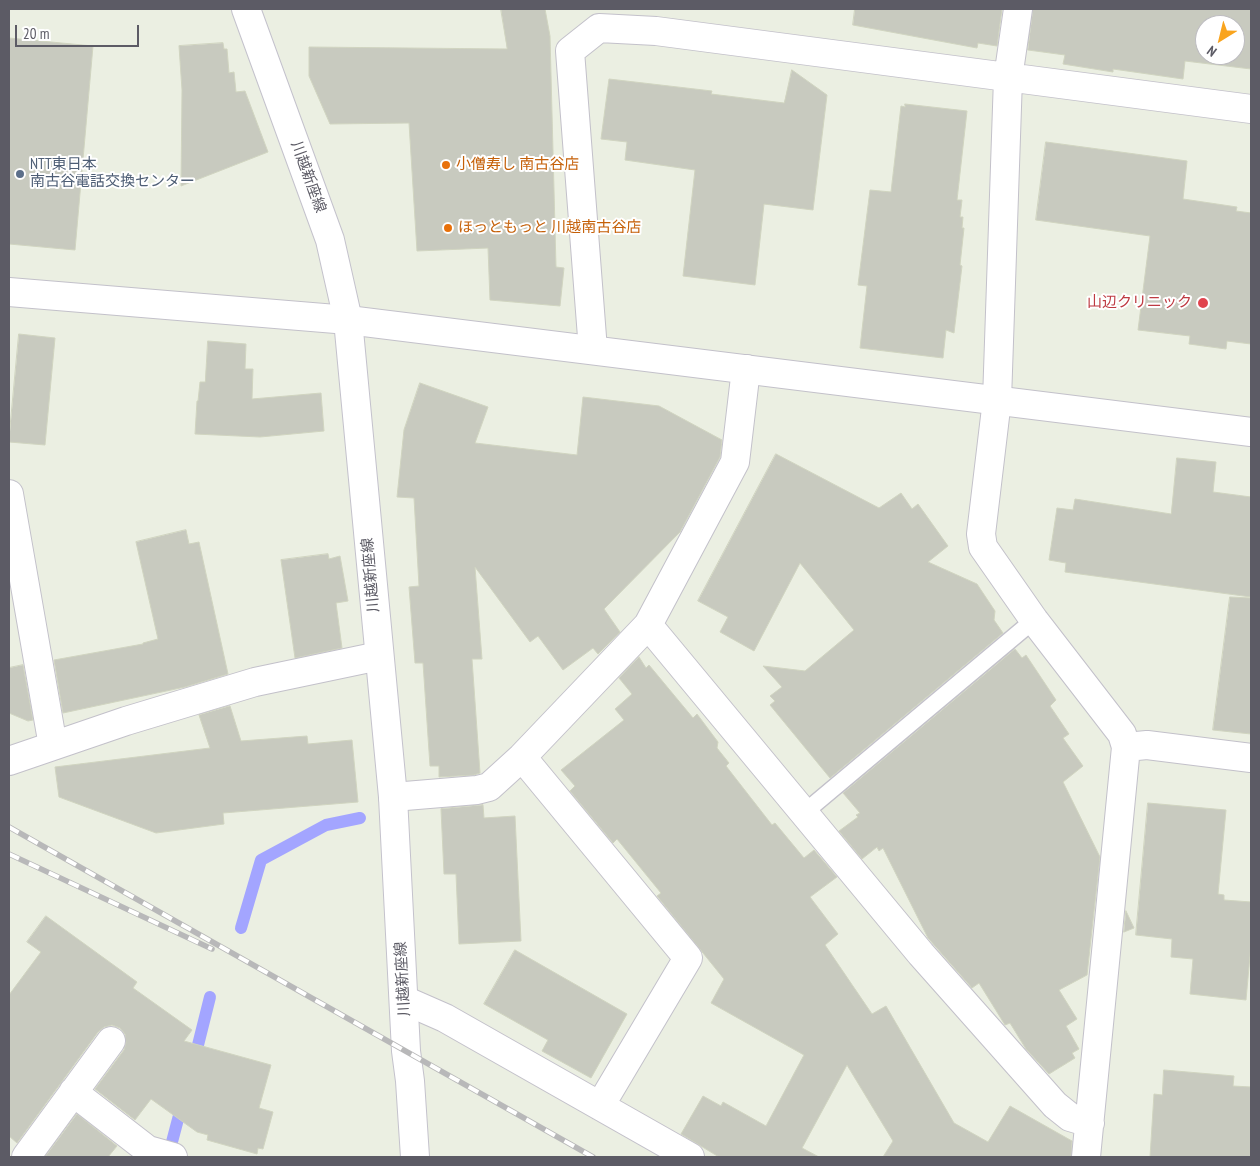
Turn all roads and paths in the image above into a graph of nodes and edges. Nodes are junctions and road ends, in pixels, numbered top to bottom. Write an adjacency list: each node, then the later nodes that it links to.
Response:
1 (246, 9): 7 (street, 川越新座線)
2 (1018, 9): 4 (street)
3 (657, 20): 4 (street); 8 (street)
4 (1008, 78): 5 (street); 10 (street)
5 (1251, 109)
6 (9, 292): 7 (street)
7 (348, 320): 8 (street); 15 (street, 川越新座線)
8 (593, 350): 9 (street)
9 (746, 369): 10 (street); 14 (street)
10 (996, 400): 11 (street); 13 (street)
11 (1251, 432)
12 (9, 494): 16 (street)
13 (1034, 620): 17 (street); 22 (lane)
14 (648, 625): 18 (street); 22 (street)
15 (379, 656): 16 (street); 21 (street, 川越新座線)
16 (53, 746): 20 (street)
17 (1126, 747): 19 (street); 27 (street)
18 (522, 757): 21 (street); 26 (street)
19 (1251, 758)
20 (9, 761)
21 (393, 797): 23 (street, 川越新座線)
22 (805, 812): 27 (street)
23 (404, 1000): 26 (street); 30 (street, 川越新座線)
24 (111, 1042): 25 (street)
25 (73, 1092): 28 (street); 29 (street)
26 (600, 1106): 31 (street)
27 (1090, 1123): 32 (street)
28 (156, 1155)
29 (26, 1157)
30 (415, 1157)
31 (690, 1157)
32 (1086, 1157)

